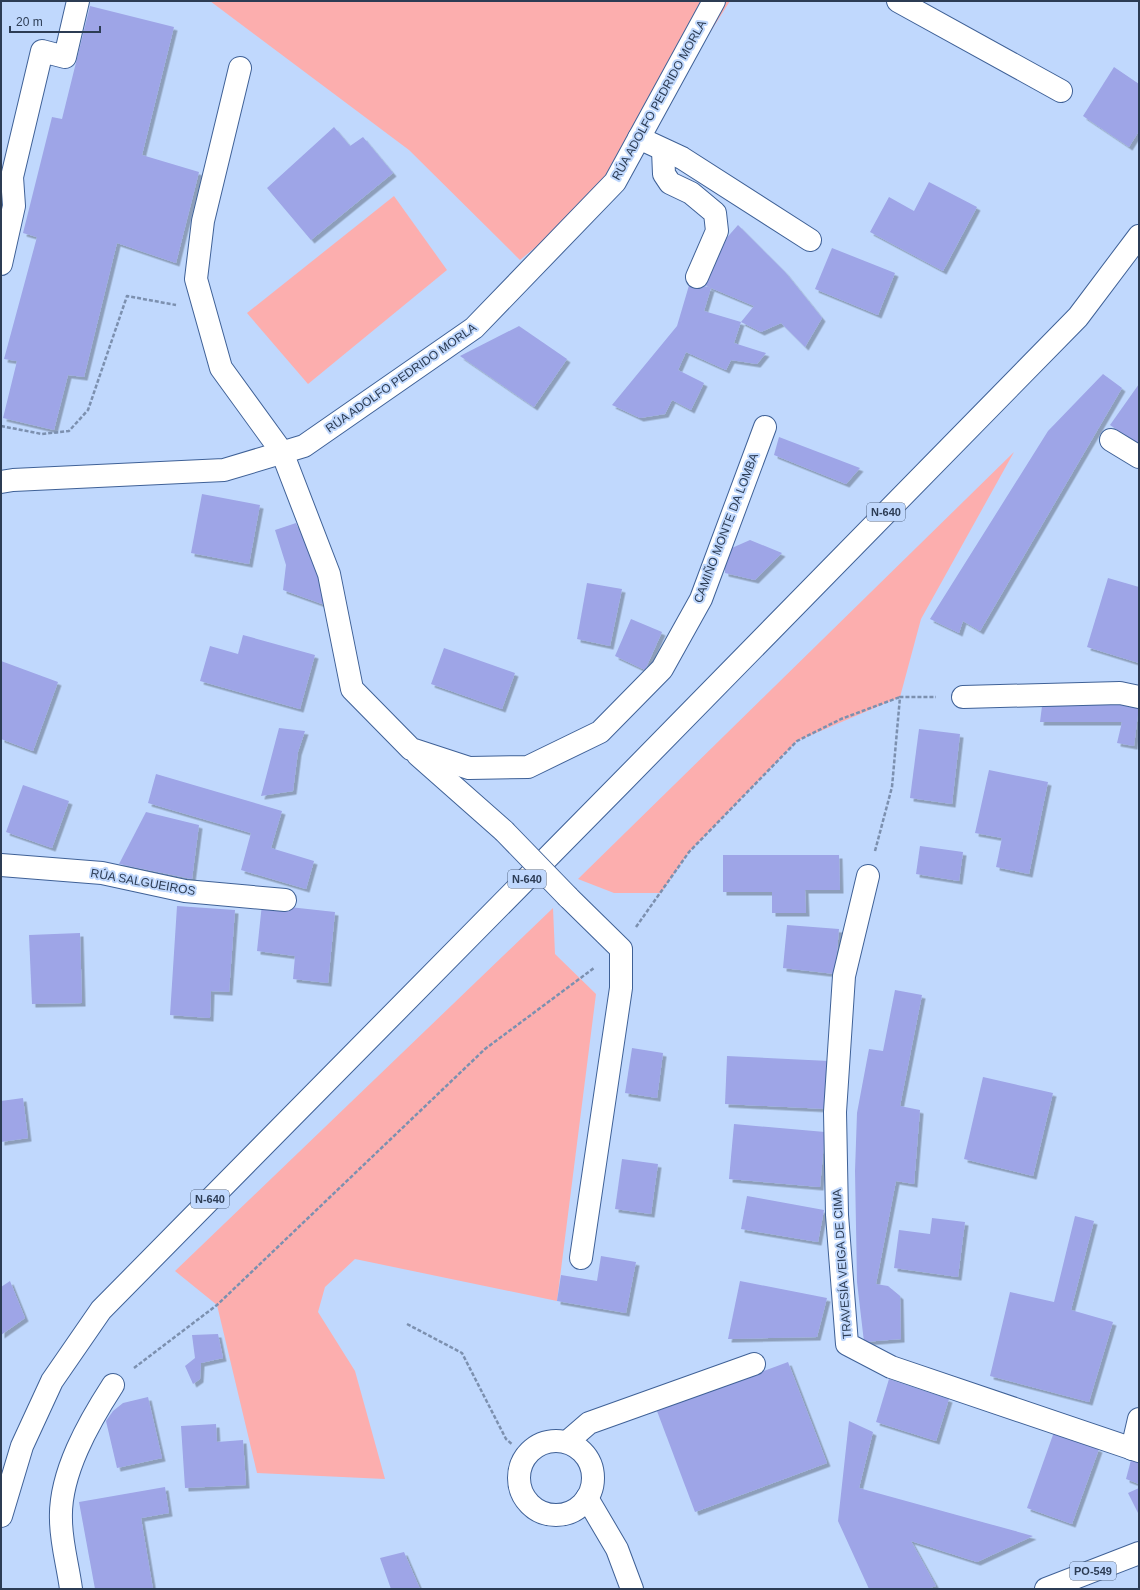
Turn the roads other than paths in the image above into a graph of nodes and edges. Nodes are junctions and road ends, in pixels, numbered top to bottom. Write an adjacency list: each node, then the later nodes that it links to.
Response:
1 (78, 1): 10 (main road)
2 (714, 1): 6 (main road, RÚA ADOLFO PEDRIDO MORLA)
3 (898, 1): 5 (main road)
4 (240, 68): 14 (main road, CAMIÑO MONTE DA LOMBA)
5 (1061, 91)
6 (639, 138): 7 (main road); 14 (main road, RÚA ADOLFO PEDRIDO MORLA)
7 (663, 150): 9 (main road); 11 (main road)
8 (1139, 236): 30 (main road, N-640)
9 (810, 240)
10 (1, 264)
11 (698, 277)
12 (764, 428): 19 (main road, CAMIÑO MONTE DA LOMBA)
13 (1111, 440): 15 (main road)
14 (282, 452): 16 (main road, RÚA ADOLFO PEDRIDO MORLA); 19 (main road, CAMIÑO MONTE DA LOMBA)
15 (1139, 456)
16 (1, 482)
17 (963, 697): 18 (main road)
18 (1139, 697)
19 (411, 749): 23 (main road, CAMIÑO MONTE DA LOMBA, bridge)
20 (1, 865): 22 (main road, RÚA SALGUEIROS)
21 (868, 876): 28 (main road, TRAVESÍA VEIGA DE CIMA)
22 (285, 900)
23 (581, 1258)
24 (754, 1364): 27 (main road)
25 (113, 1385): 32 (main road)
26 (1139, 1419): 28 (main road)
27 (567, 1442): 29 (main road); 29 (main road)
28 (1135, 1450)
29 (587, 1498): 33 (main road)
30 (1, 1516)
31 (1139, 1554): 34 (main road, PO-549)
32 (71, 1589)
33 (632, 1589)
34 (1046, 1589)

